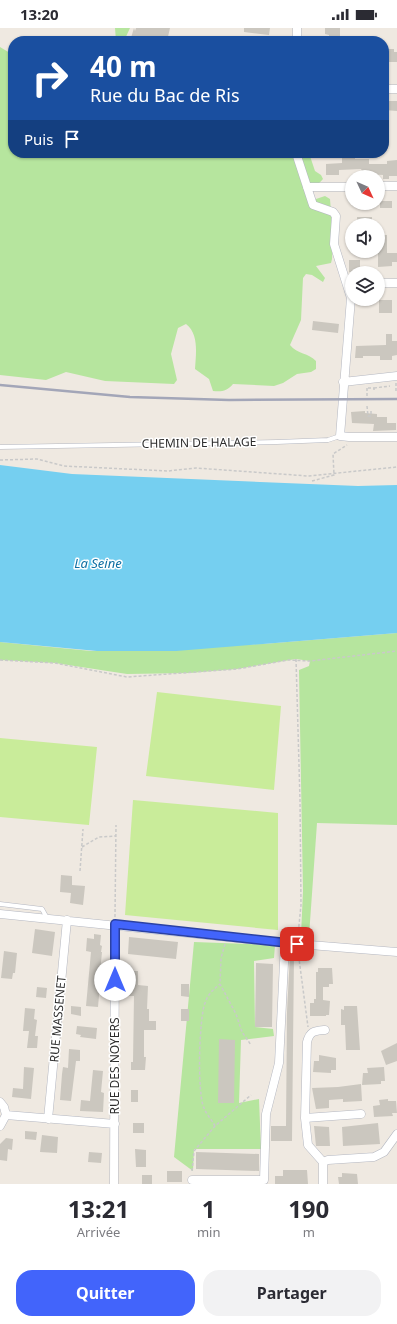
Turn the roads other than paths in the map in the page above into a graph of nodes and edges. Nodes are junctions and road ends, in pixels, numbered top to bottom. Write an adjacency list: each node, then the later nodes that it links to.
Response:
1 (298, 158): 4 (street)
2 (385, 186): 3 (street)
3 (397, 186)
4 (307, 187): 5 (street); 6 (street)
5 (345, 187)
6 (345, 273)
7 (385, 283): 8 (street)
8 (397, 283)
9 (351, 306): 11 (street)
10 (397, 376): 11 (street)
11 (343, 382): 12 (street)
12 (340, 436): 13 (street, CHEMIN DE HALAGE); 14 (lane, CHEMIN DE HALAGE)
13 (397, 437)
14 (0, 447)
15 (0, 904): 17 (lane)
16 (0, 914): 17 (street)
17 (47, 918): 18 (street)
18 (67, 920): 19 (street); 27 (street, RUE MASSENET)
19 (115, 924): 20 (street); 28 (street, RUE DES NOYERS)
20 (285, 943): 21 (street); 32 (street)
21 (397, 952)
22 (325, 1030): 26 (street)
23 (0, 1102): 25 (street)
24 (361, 1114): 26 (street)
25 (6, 1116): 27 (street); 29 (street)
26 (305, 1118): 31 (street)
27 (48, 1119): 28 (street)
28 (115, 1124): 33 (street, RUE DES NOYERS)
29 (0, 1126)
30 (397, 1134): 31 (street)
31 (323, 1162): 34 (street)
32 (192, 1180)
33 (114, 1184)
34 (323, 1184)

